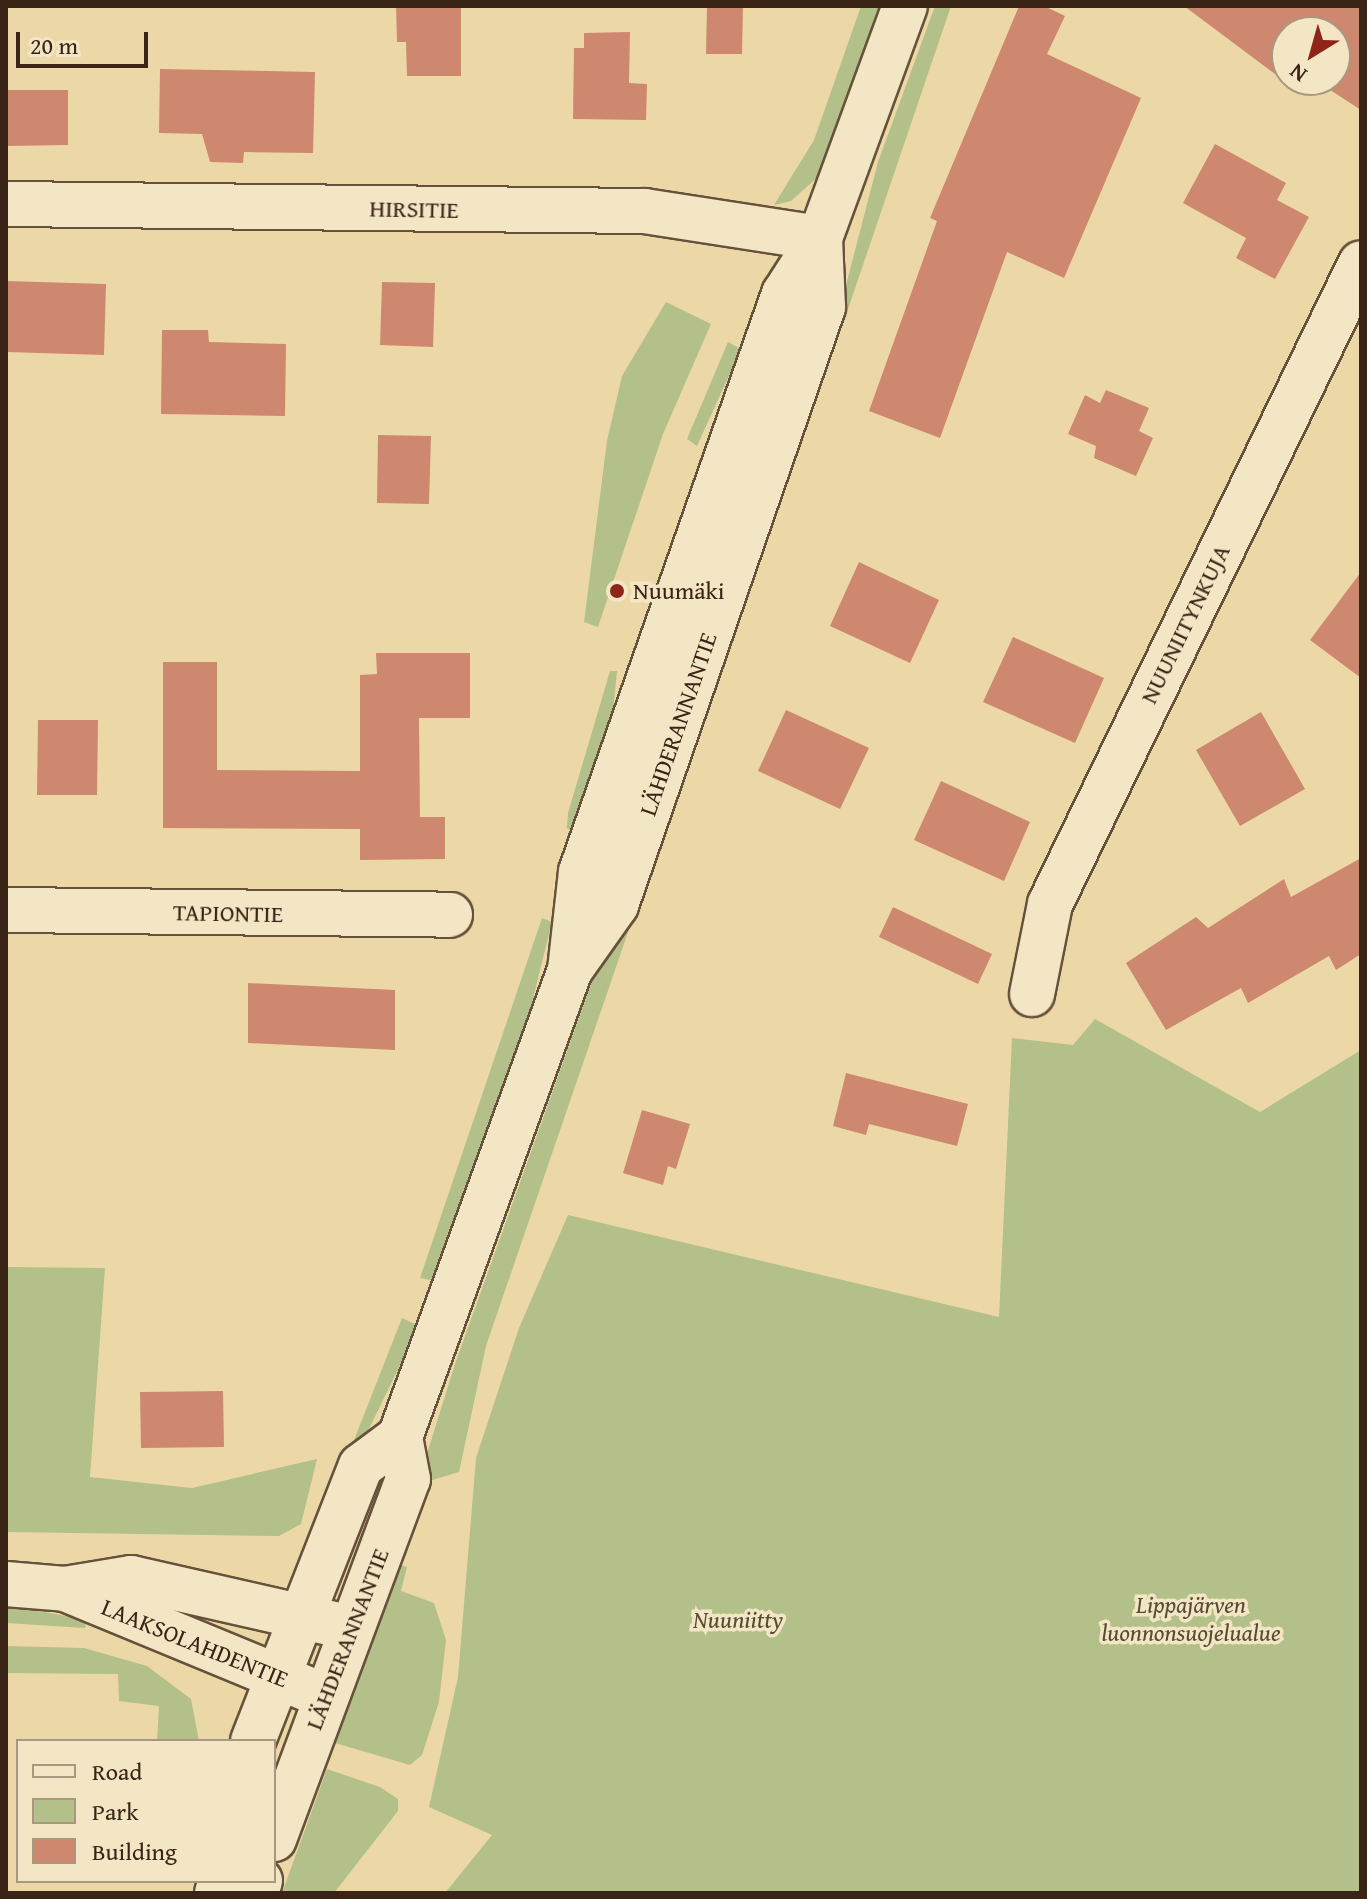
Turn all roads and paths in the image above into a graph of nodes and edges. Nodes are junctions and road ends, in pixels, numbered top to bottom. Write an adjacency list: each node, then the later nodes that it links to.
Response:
1 (905, 6): 3 (street, LÄHDERANNANTIE)
2 (6, 204): 3 (street, HIRSITIE)
3 (820, 238): 8 (street, LÄHDERANNANTIE)
4 (1361, 263): 7 (street, NUUNIITYNKUJA)
5 (6, 910): 6 (street, TAPIONTIE)
6 (450, 915)
7 (1032, 994)
8 (400, 1437): 11 (street); 12 (street, LÄHDERANNANTIE)
9 (6, 1584): 10 (street, LAAKSOLAHDENTIE)
10 (65, 1589): 11 (street, LAAKSOLAHDENTIE); 13 (street, LAAKSOLAHDENTIE)
11 (298, 1615): 12 (street, LAAKSOLAHDENTIE); 13 (street)
12 (351, 1628): 14 (street, LÄHDERANNANTIE)
13 (275, 1674): 14 (street, LAAKSOLAHDENTIE); 15 (street)
14 (325, 1696): 16 (street, LÄHDERANNANTIE)
15 (254, 1739)
16 (276, 1833)

